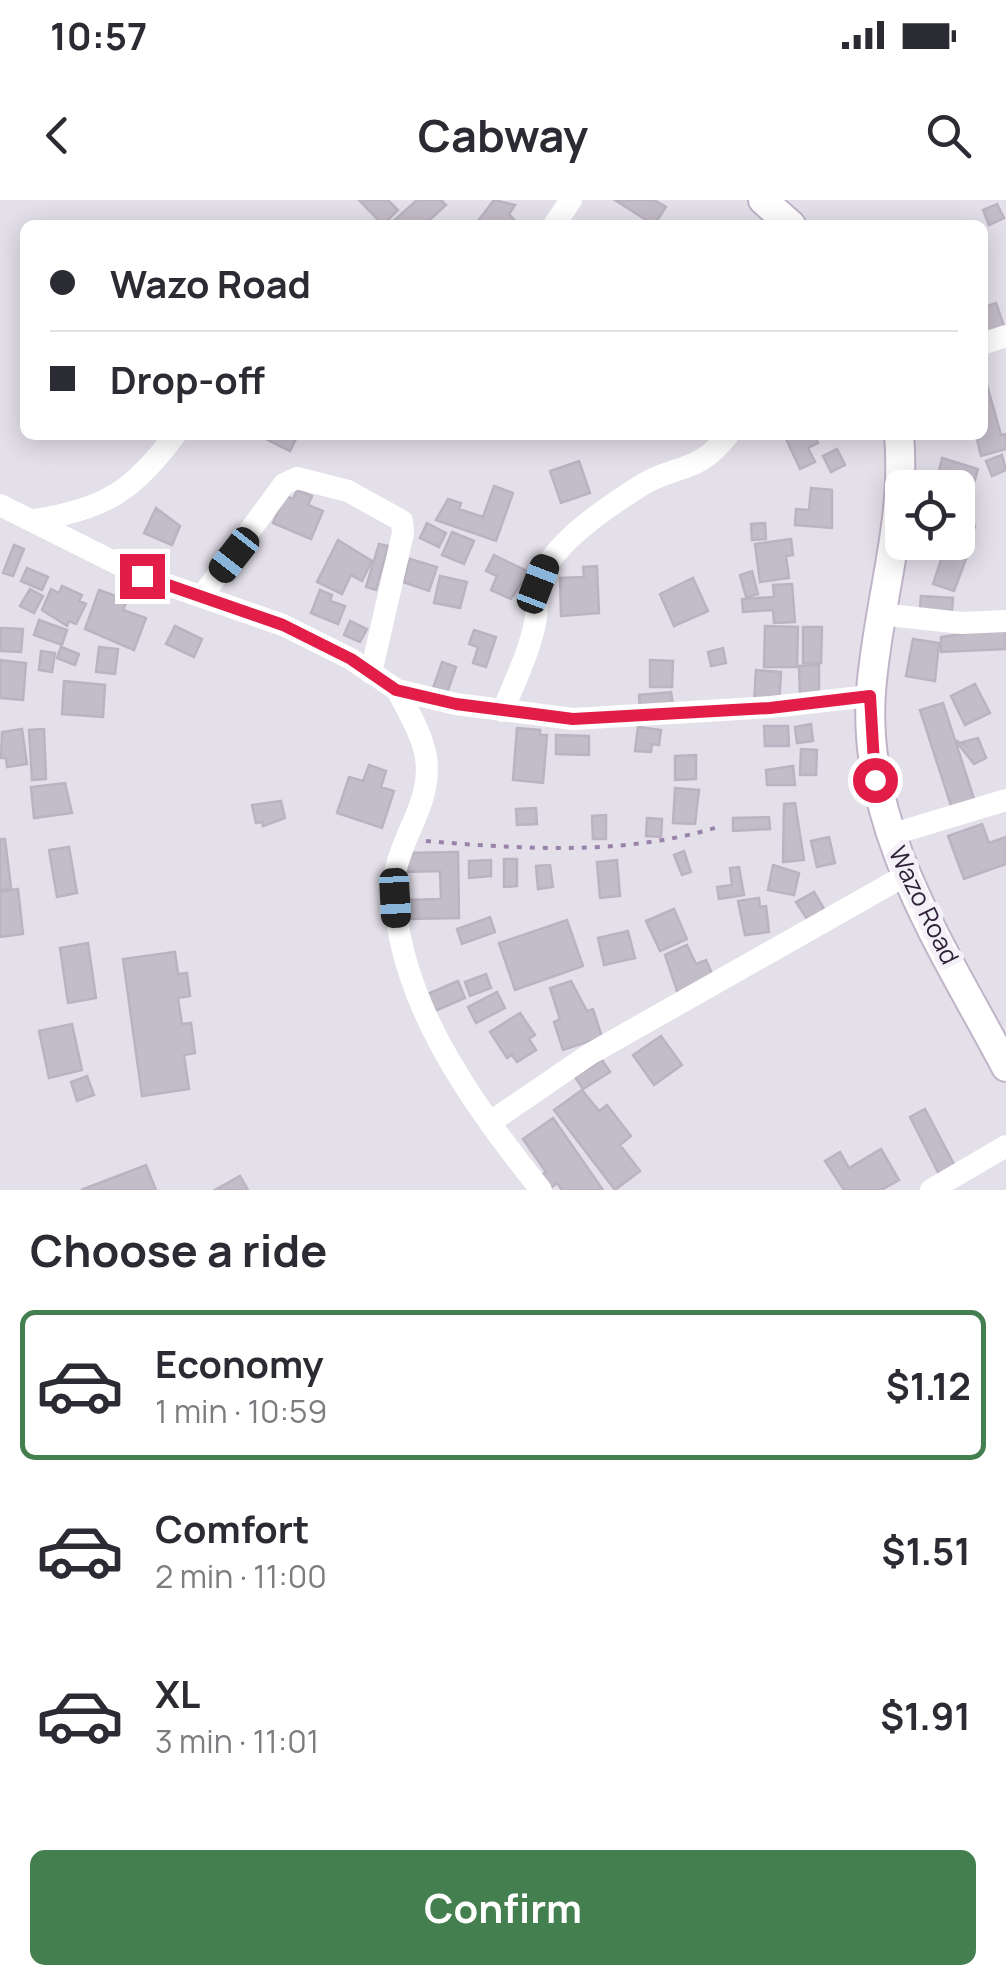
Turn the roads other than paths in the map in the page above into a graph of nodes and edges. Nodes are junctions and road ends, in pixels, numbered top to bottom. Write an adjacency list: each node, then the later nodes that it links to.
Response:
1 (763, 200): 2 (main road)
2 (785, 220)
3 (171, 440): 7 (street)
4 (724, 440): 14 (street)
5 (899, 440): 9 (main road, Wazo Road)
6 (0, 505): 7 (street)
7 (35, 520): 8 (street)
8 (202, 596): 11 (street); 11 (street)
9 (880, 614): 10 (street); 13 (main road, Wazo Road)
10 (1006, 621)
11 (371, 673): 12 (street)
12 (396, 690): 14 (street); 19 (street)
13 (870, 696): 14 (street); 16 (main road, Wazo Road)
14 (503, 711)
15 (1006, 800): 16 (street)
16 (890, 835): 17 (main road, Wazo Road)
17 (906, 875): 18 (main road, Wazo Road); 19 (street)
18 (1006, 1067)
19 (492, 1121): 21 (street)
20 (1006, 1146): 22 (street)
21 (541, 1190)
22 (932, 1190)

